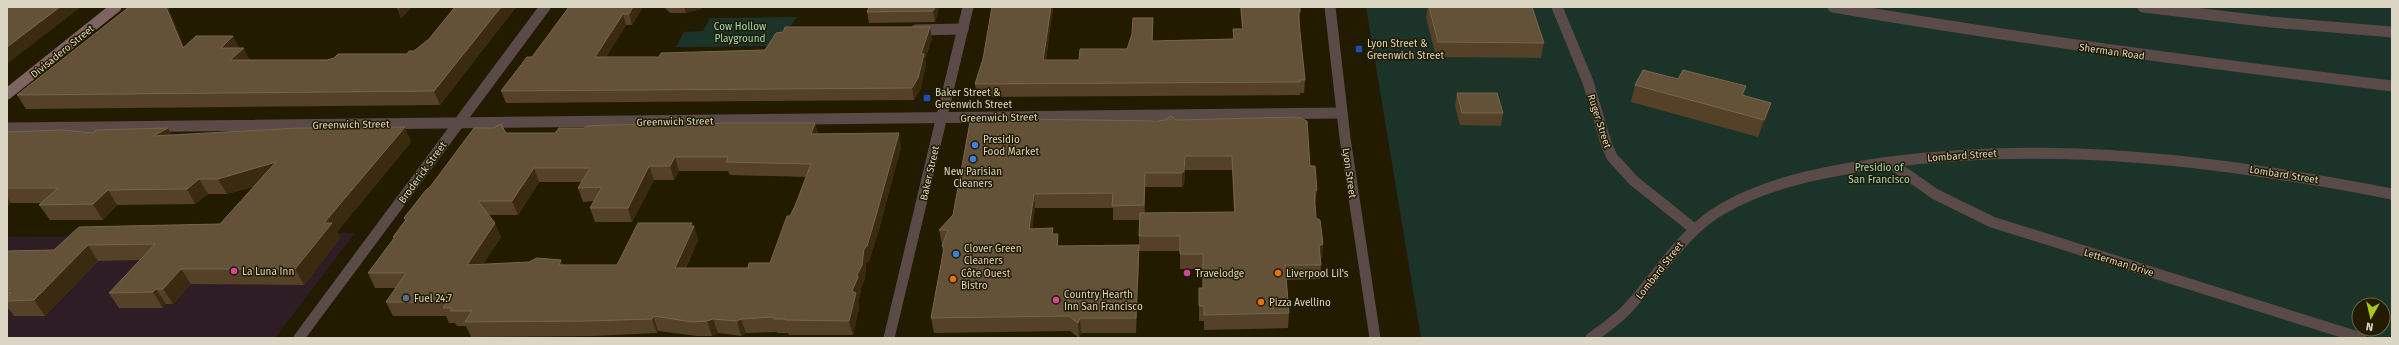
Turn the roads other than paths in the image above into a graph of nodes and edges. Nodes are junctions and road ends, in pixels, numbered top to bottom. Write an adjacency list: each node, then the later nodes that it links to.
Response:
1 (116, 7): 12 (main road, Divisadero Street)
2 (545, 7): 15 (street, Broderick Street)
3 (968, 7): 8 (street, Baker Street)
4 (1330, 7): 13 (street, Lyon Street)
5 (1557, 7): 19 (street, Ruger Street)
6 (1833, 7): 11 (street, Sherman Road)
7 (2143, 7): 10 (street)
8 (963, 29): 9 (street); 14 (street, Baker Street)
9 (907, 30)
10 (2392, 32)
11 (2392, 86)
12 (7, 94)
13 (1342, 113): 14 (street, Greenwich Street); 22 (street, Lyon Street)
14 (942, 118): 15 (street, Greenwich Street); 21 (street, Baker Street)
15 (458, 123): 16 (street, Greenwich Street); 20 (street, Broderick Street)
16 (7, 128)
17 (1889, 162): 18 (street, Lombard Street); 19 (street, Lombard Street); 24 (street, Letterman Drive)
18 (2392, 194)
19 (1693, 228): 23 (street, Lombard Street)
20 (299, 338)
21 (890, 338)
22 (1375, 338)
23 (1591, 338)
24 (2361, 338)

